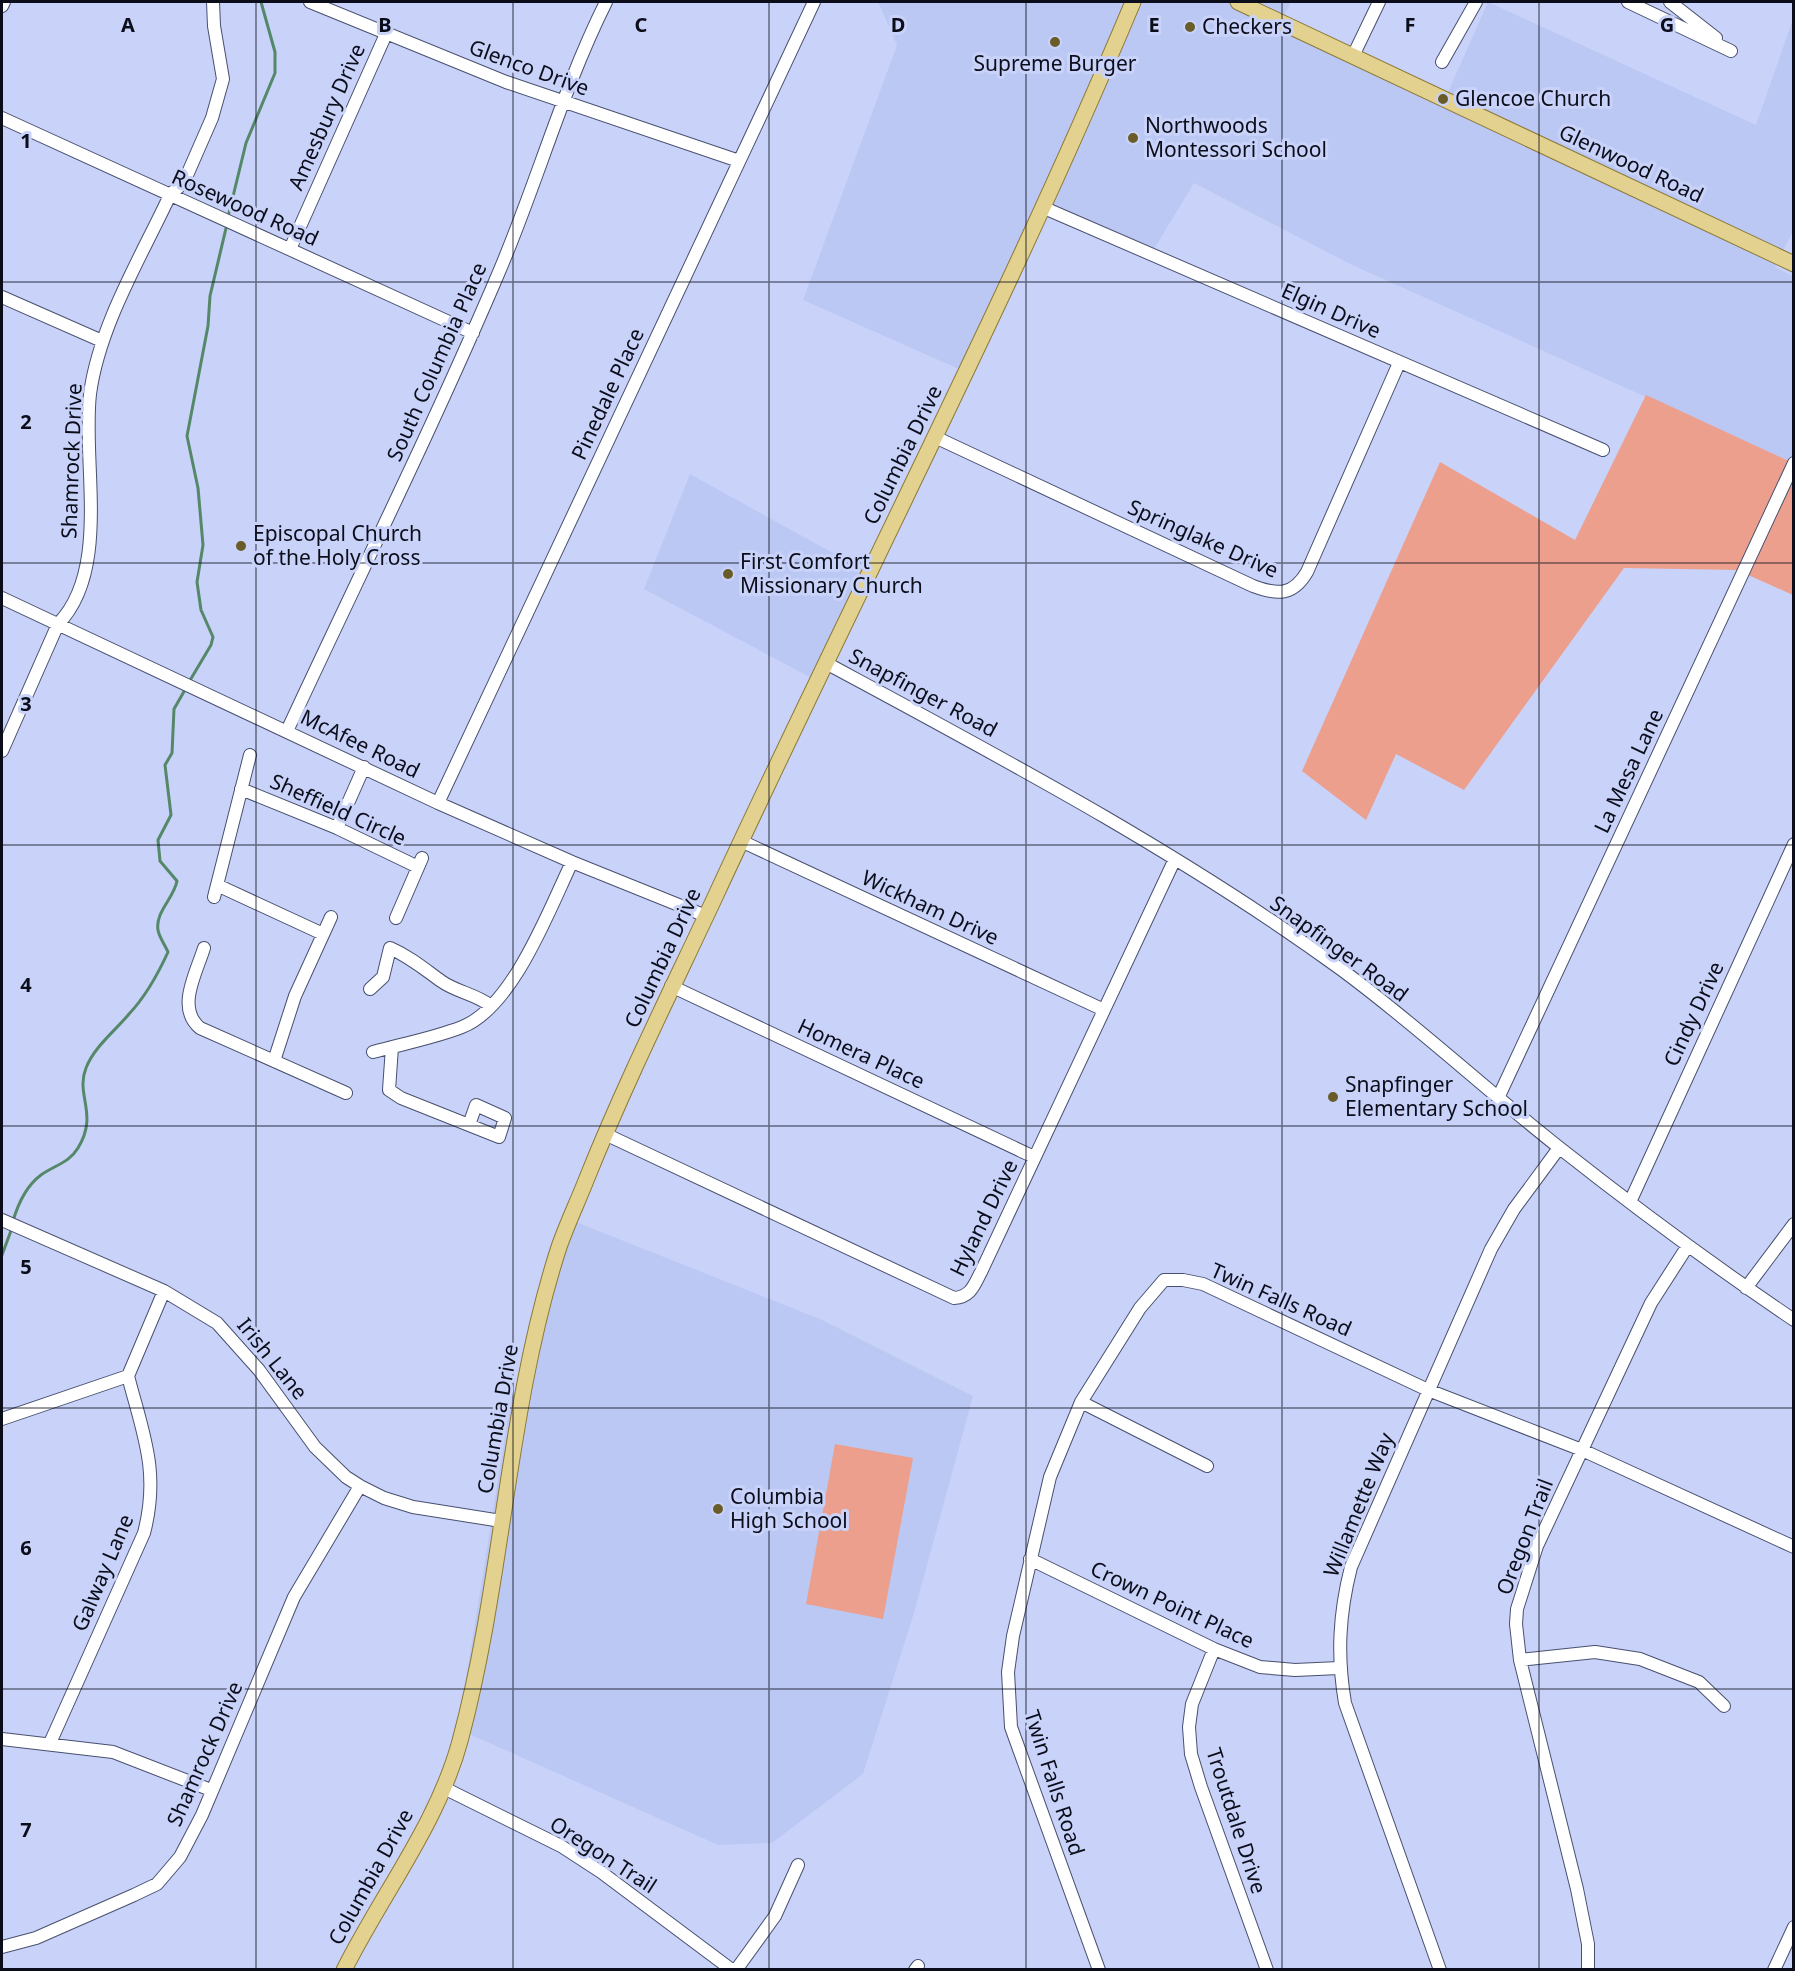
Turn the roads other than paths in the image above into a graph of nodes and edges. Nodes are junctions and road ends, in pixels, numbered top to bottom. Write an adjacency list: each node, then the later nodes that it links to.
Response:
1 (4, 2): 12 (street)
2 (213, 2): 19 (street, Shamrock Drive)
3 (310, 2): 13 (street, Glenco Drive)
4 (606, 2): 16 (street, South Columbia Place)
5 (814, 2): 18 (street, Pinedale Place)
6 (1133, 2): 20 (main road, Columbia Drive)
7 (1238, 2): 14 (main road, Glenwood Road)
8 (1379, 2): 14 (street)
9 (1476, 2): 15 (street)
10 (1628, 2): 11 (street)
11 (1671, 2)
12 (2, 6)
13 (386, 33): 16 (street, Glenco Drive); 21 (street, Amesbury Drive)
14 (1353, 56): 22 (main road, Glenwood Road)
15 (1442, 62)
16 (564, 102): 18 (street, Glenco Drive); 24 (street, South Columbia Place)
17 (2, 118): 19 (street, Rosewood Road)
18 (739, 161): 38 (street, Pinedale Place)
19 (170, 195): 21 (street, Rosewood Road); 25 (street, Shamrock Drive)
20 (1042, 207): 26 (street, Elgin Drive); 27 (main road, Columbia Drive)
21 (290, 249): 24 (street, Rosewood Road)
22 (1794, 264)
23 (2, 297): 25 (street)
24 (473, 333): 33 (street, South Columbia Place)
25 (102, 341): 31 (street, Shamrock Drive)
26 (1399, 363): 27 (street, Springlake Drive); 28 (street, Elgin Drive)
27 (935, 437): 32 (main road, Columbia Drive)
28 (1603, 450)
29 (1794, 463): 57 (street, La Mesa Lane)
30 (2, 598): 31 (street, McAfee Road)
31 (58, 624): 33 (street, McAfee Road); 34 (street, Shamrock Drive)
32 (826, 663): 40 (main road, Columbia Drive); 42 (street, Snapfinger Road)
33 (287, 731): 36 (street, McAfee Road)
34 (2, 751)
35 (250, 755): 37 (street)
36 (364, 767): 38 (street, McAfee Road); 39 (street)
37 (241, 789): 39 (street, Sheffield Circle); 47 (street)
38 (438, 803): 43 (street, McAfee Road)
39 (337, 828): 46 (street, Sheffield Circle)
40 (741, 841): 44 (main road, Columbia Drive); 52 (street, Wickham Drive)
41 (1794, 844): 62 (street, Cindy Drive)
42 (1174, 861): 52 (street, Hyland Drive); 57 (street, Snapfinger Road)
43 (572, 862): 44 (street, McAfee Road); 51 (street)
44 (706, 916): 49 (main road, Columbia Drive)
45 (331, 917): 47 (street)
46 (396, 918)
47 (323, 934): 55 (street)
48 (204, 948): 55 (street)
49 (671, 986): 59 (main road, Columbia Drive); 61 (street, Homera Place)
50 (370, 989): 51 (street)
51 (491, 1006): 53 (street)
52 (1104, 1010): 61 (street, Hyland Drive)
53 (392, 1047): 54 (street); 58 (street)
54 (373, 1052)
55 (274, 1061): 56 (street)
56 (346, 1094)
57 (1499, 1096): 60 (street, Snapfinger Road)
58 (469, 1125)
59 (605, 1134): 61 (street, Hyland Drive); 76 (main road, Columbia Drive)
60 (1559, 1148): 62 (street, Snapfinger Road); 70 (street, Willamette Way)
61 (1034, 1157)
62 (1630, 1202): 65 (street, Snapfinger Road)
63 (2, 1220): 67 (street, Irish Lane)
64 (1794, 1224): 66 (street)
65 (1687, 1247): 66 (street, Snapfinger Road); 73 (street, Oregon Trail)
66 (1746, 1288): 68 (street, Snapfinger Road)
67 (164, 1291): 69 (street); 75 (street, Irish Lane)
68 (1794, 1320)
69 (128, 1376): 72 (street); 84 (street, Galway Lane)
70 (1428, 1390): 71 (street, Twin Falls Road); 73 (street, Twin Falls Road); 81 (street, Willamette Way)
71 (1082, 1402): 74 (street); 78 (street, Twin Falls Road)
72 (2, 1419)
73 (1582, 1450): 77 (street, Twin Falls Road); 80 (street, Oregon Trail)
74 (1207, 1466)
75 (360, 1486): 76 (street, Irish Lane); 86 (street, Shamrock Drive)
76 (501, 1521): 85 (main road, Columbia Drive)
77 (1794, 1547)
78 (1030, 1559): 79 (street, Crown Point Place); 92 (street, Twin Falls Road)
79 (1214, 1649): 81 (street, Crown Point Place); 93 (street, Troutdale Drive)
80 (1520, 1660): 82 (street); 95 (street, Oregon Trail)
81 (1339, 1668): 94 (street, Willamette Way)
82 (1724, 1706)
83 (2, 1739): 84 (street)
84 (50, 1743): 86 (street)
85 (444, 1788): 90 (main road, Columbia Drive); 91 (street, Oregon Trail)
86 (211, 1790): 89 (street, Shamrock Drive)
87 (798, 1865): 91 (street)
88 (1794, 1927): 96 (street)
89 (2, 1947)
90 (344, 1970)
91 (734, 1970)
92 (1099, 1970)
93 (1267, 1970)
94 (1440, 1970)
95 (1588, 1970)
96 (1774, 1970)

